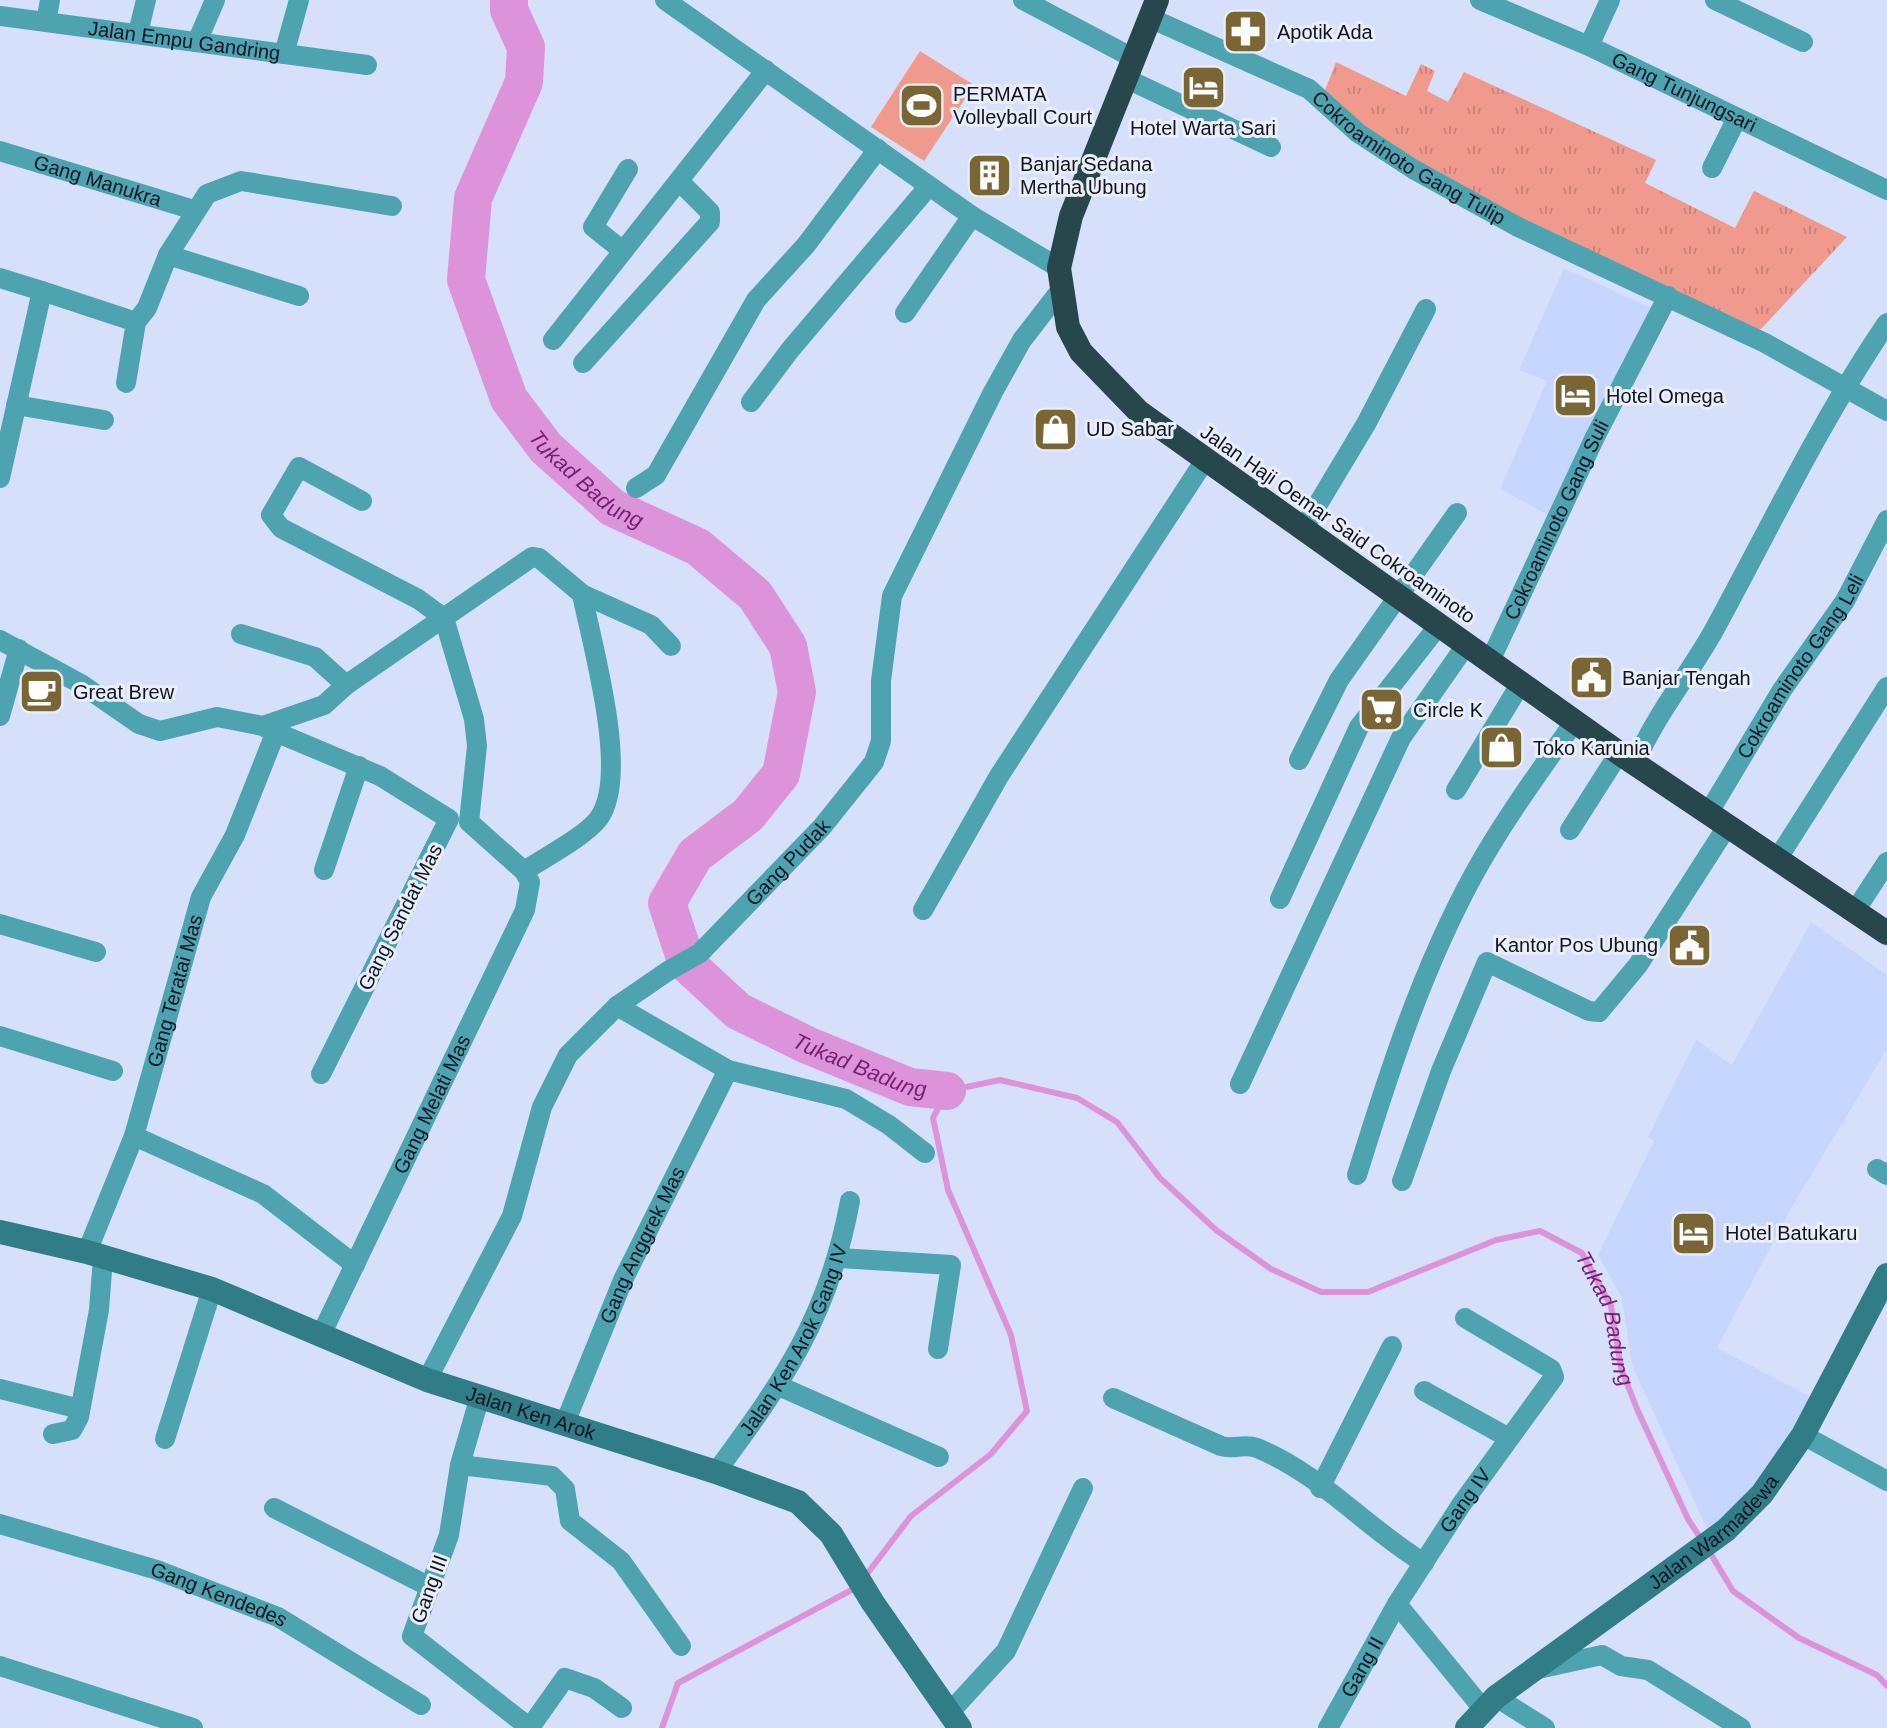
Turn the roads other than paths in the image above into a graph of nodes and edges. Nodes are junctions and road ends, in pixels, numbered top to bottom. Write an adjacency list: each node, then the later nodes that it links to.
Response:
1 (50, 0): 12 (street)
2 (146, 0): 13 (street)
3 (215, 0): 14 (street)
4 (299, 0): 17 (street)
5 (665, 0): 20 (street)
6 (1023, 0): 19 (street)
7 (1480, 0): 16 (street, Gang Tunjungsari)
8 (1610, 0): 16 (street)
9 (1715, 0): 15 (street)
10 (1151, 6): 19 (highway, Jalan Haji Oemar Said Cokroaminoto); 39 (street, Cokroaminoto Gang Tulip)
11 (0, 16): 12 (street, Jalan Empu Gandring)
12 (46, 22): 13 (street, Jalan Empu Gandring)
13 (138, 33): 14 (street, Jalan Empu Gandring)
14 (197, 42): 17 (street, Jalan Empu Gandring)
15 (1803, 42)
16 (1589, 46): 21 (street, Gang Tunjungsari)
17 (284, 54): 18 (street, Jalan Empu Gandring)
18 (367, 65)
19 (1129, 68): 22 (street); 36 (highway, Jalan Haji Oemar Said Cokroaminoto)
20 (766, 70): 23 (street); 27 (street)
21 (1737, 118): 25 (street); 29 (street, Gang Tunjungsari)
22 (1271, 147)
23 (878, 149): 28 (street); 54 (street)
24 (0, 151): 31 (street, Gang Manukra)
25 (1712, 168)
26 (628, 169): 33 (street)
27 (680, 182): 33 (street); 45 (street)
28 (929, 186): 32 (street); 48 (street)
29 (1887, 190)
30 (392, 206): 31 (street)
31 (194, 210): 34 (street)
32 (972, 216): 36 (street); 41 (street)
33 (623, 251): 44 (street)
34 (168, 255): 38 (street); 42 (street)
35 (0, 278): 37 (street)
36 (1059, 280): 52 (highway, Jalan Haji Oemar Said Cokroaminoto); 90 (street, Gang Pudak)
37 (42, 291): 42 (street); 49 (street)
38 (299, 296)
39 (1668, 296): 47 (street, Cokroaminoto Gang Tulip); 67 (street, Cokroaminoto Gang Suli)
40 (1426, 309): 58 (street)
41 (905, 313)
42 (136, 322): 46 (street)
43 (1887, 323): 47 (street)
44 (553, 340)
45 (583, 363)
46 (126, 383)
47 (1844, 386): 50 (street, Cokroaminoto Gang Tulip); 74 (street)
48 (751, 402)
49 (16, 405): 51 (street); 53 (street)
50 (1887, 411)
51 (104, 420)
52 (1205, 460): 58 (highway, Jalan Haji Oemar Said Cokroaminoto); 85 (street)
53 (0, 478)
54 (636, 488)
55 (362, 501): 61 (street)
56 (1457, 513): 60 (street)
57 (1887, 520): 78 (street, Cokroaminoto Gang Leli)
58 (1303, 529): 60 (highway, Jalan Haji Oemar Said Cokroaminoto)
59 (582, 594): 61 (street); 66 (street); 83 (street)
60 (1397, 595): 62 (highway, Jalan Haji Oemar Said Cokroaminoto); 75 (street)
61 (444, 618): 69 (street); 83 (street)
62 (1439, 625): 65 (highway, Jalan Haji Oemar Said Cokroaminoto); 84 (street)
63 (241, 634): 69 (street)
64 (10, 644): 71 (street); 73 (street, Gang Sandat Mas)
65 (1466, 645): 67 (highway, Jalan Haji Oemar Said Cokroaminoto); 95 (street)
66 (671, 646)
67 (1490, 661): 68 (highway, Jalan Haji Oemar Said Cokroaminoto)
68 (1521, 683): 72 (highway, Jalan Haji Oemar Said Cokroaminoto); 77 (street)
69 (346, 685): 73 (street)
70 (1887, 687): 80 (street)
71 (0, 716)
72 (1575, 721): 74 (highway, Jalan Haji Oemar Said Cokroaminoto); 98 (street)
73 (269, 730): 76 (street, Gang Sandat Mas); 96 (street, Gang Teratai Mas)
74 (1627, 758): 78 (highway, Jalan Haji Oemar Said Cokroaminoto); 79 (street)
75 (1299, 760)
76 (359, 766): 82 (street); 94 (street, Gang Sandat Mas)
77 (1456, 790)
78 (1718, 818): 80 (highway, Jalan Haji Oemar Said Cokroaminoto); 99 (street, Cokroaminoto Gang Leli)
79 (1570, 830)
80 (1778, 858): 86 (highway, Jalan Haji Oemar Said Cokroaminoto)
81 (1887, 862): 86 (street)
82 (324, 870)
83 (524, 871): 104 (street, Gang Melati Mas)
84 (1280, 899)
85 (923, 910)
86 (1855, 911): 88 (highway, Jalan Haji Oemar Said Cokroaminoto)
87 (0, 924): 89 (street)
88 (1887, 933)
89 (96, 952)
90 (617, 1006): 92 (street); 111 (street, Gang Pudak)
91 (0, 1036): 93 (street)
92 (728, 1070): 97 (street); 118 (street, Gang Anggrek Mas)
93 (113, 1071)
94 (321, 1074)
95 (1240, 1084)
96 (134, 1136): 102 (street, Gang Teratai Mas); 104 (street)
97 (925, 1153)
98 (1357, 1175)
99 (1402, 1181)
100 (850, 1201): 103 (street, Jalan Ken Arok Gang IV)
101 (0, 1232): 102 (street, Jalan Ken Arok)
102 (95, 1255): 106 (street, Jalan Ken Arok); 117 (street, Gang Teratai Mas)
103 (840, 1258): 110 (street); 112 (street, Jalan Ken Arok Gang IV)
104 (355, 1265): 108 (street, Gang Melati Mas)
105 (1887, 1275): 120 (street, Jalan Warmadewa)
106 (212, 1289): 108 (street, Jalan Ken Arok); 122 (street)
107 (1465, 1318): 121 (street, Gang IV)
108 (321, 1335): 111 (street, Jalan Ken Arok)
109 (1392, 1346): 128 (street)
110 (938, 1349)
111 (427, 1380): 115 (street, Jalan Ken Arok)
112 (779, 1386): 123 (street); 125 (street, Jalan Ken Arok Gang IV)
113 (0, 1389): 117 (street)
114 (1424, 1391): 121 (street)
115 (480, 1396): 118 (street, Jalan Ken Arok); 124 (street, Gang III)
116 (1113, 1398): 128 (street)
117 (80, 1409): 119 (street)
118 (565, 1423): 125 (street, Jalan Ken Arok)
119 (53, 1434)
120 (1803, 1435): 126 (street); 136 (street, Jalan Warmadewa)
121 (1509, 1438): 131 (street, Gang IV)
122 (165, 1439)
123 (939, 1457)
124 (460, 1465): 132 (street, Gang III); 134 (street)
125 (716, 1472): 140 (street, Jalan Ken Arok)
126 (1887, 1481)
127 (1083, 1488): 140 (street)
128 (1320, 1488): 131 (street)
129 (274, 1508): 132 (street)
130 (0, 1524): 138 (street, Gang Kendedes)
131 (1424, 1563): 133 (street, Gang IV)
132 (428, 1586): 142 (street, Gang III)
133 (1397, 1604): 137 (street); 144 (street, Gang II)
134 (681, 1646)
135 (0, 1666): 141 (street)
136 (1532, 1671): 137 (street, Jalan Warmadewa); 147 (street)
137 (1490, 1704): 145 (street, Jalan Warmadewa); 146 (street)
138 (421, 1705)
139 (622, 1708): 142 (street, Gang III)
140 (955, 1720)
141 (164, 1724): 143 (street)
142 (531, 1727)
143 (193, 1728)
144 (1328, 1728)
145 (1467, 1728)
146 (1545, 1728)
147 (1741, 1728)

